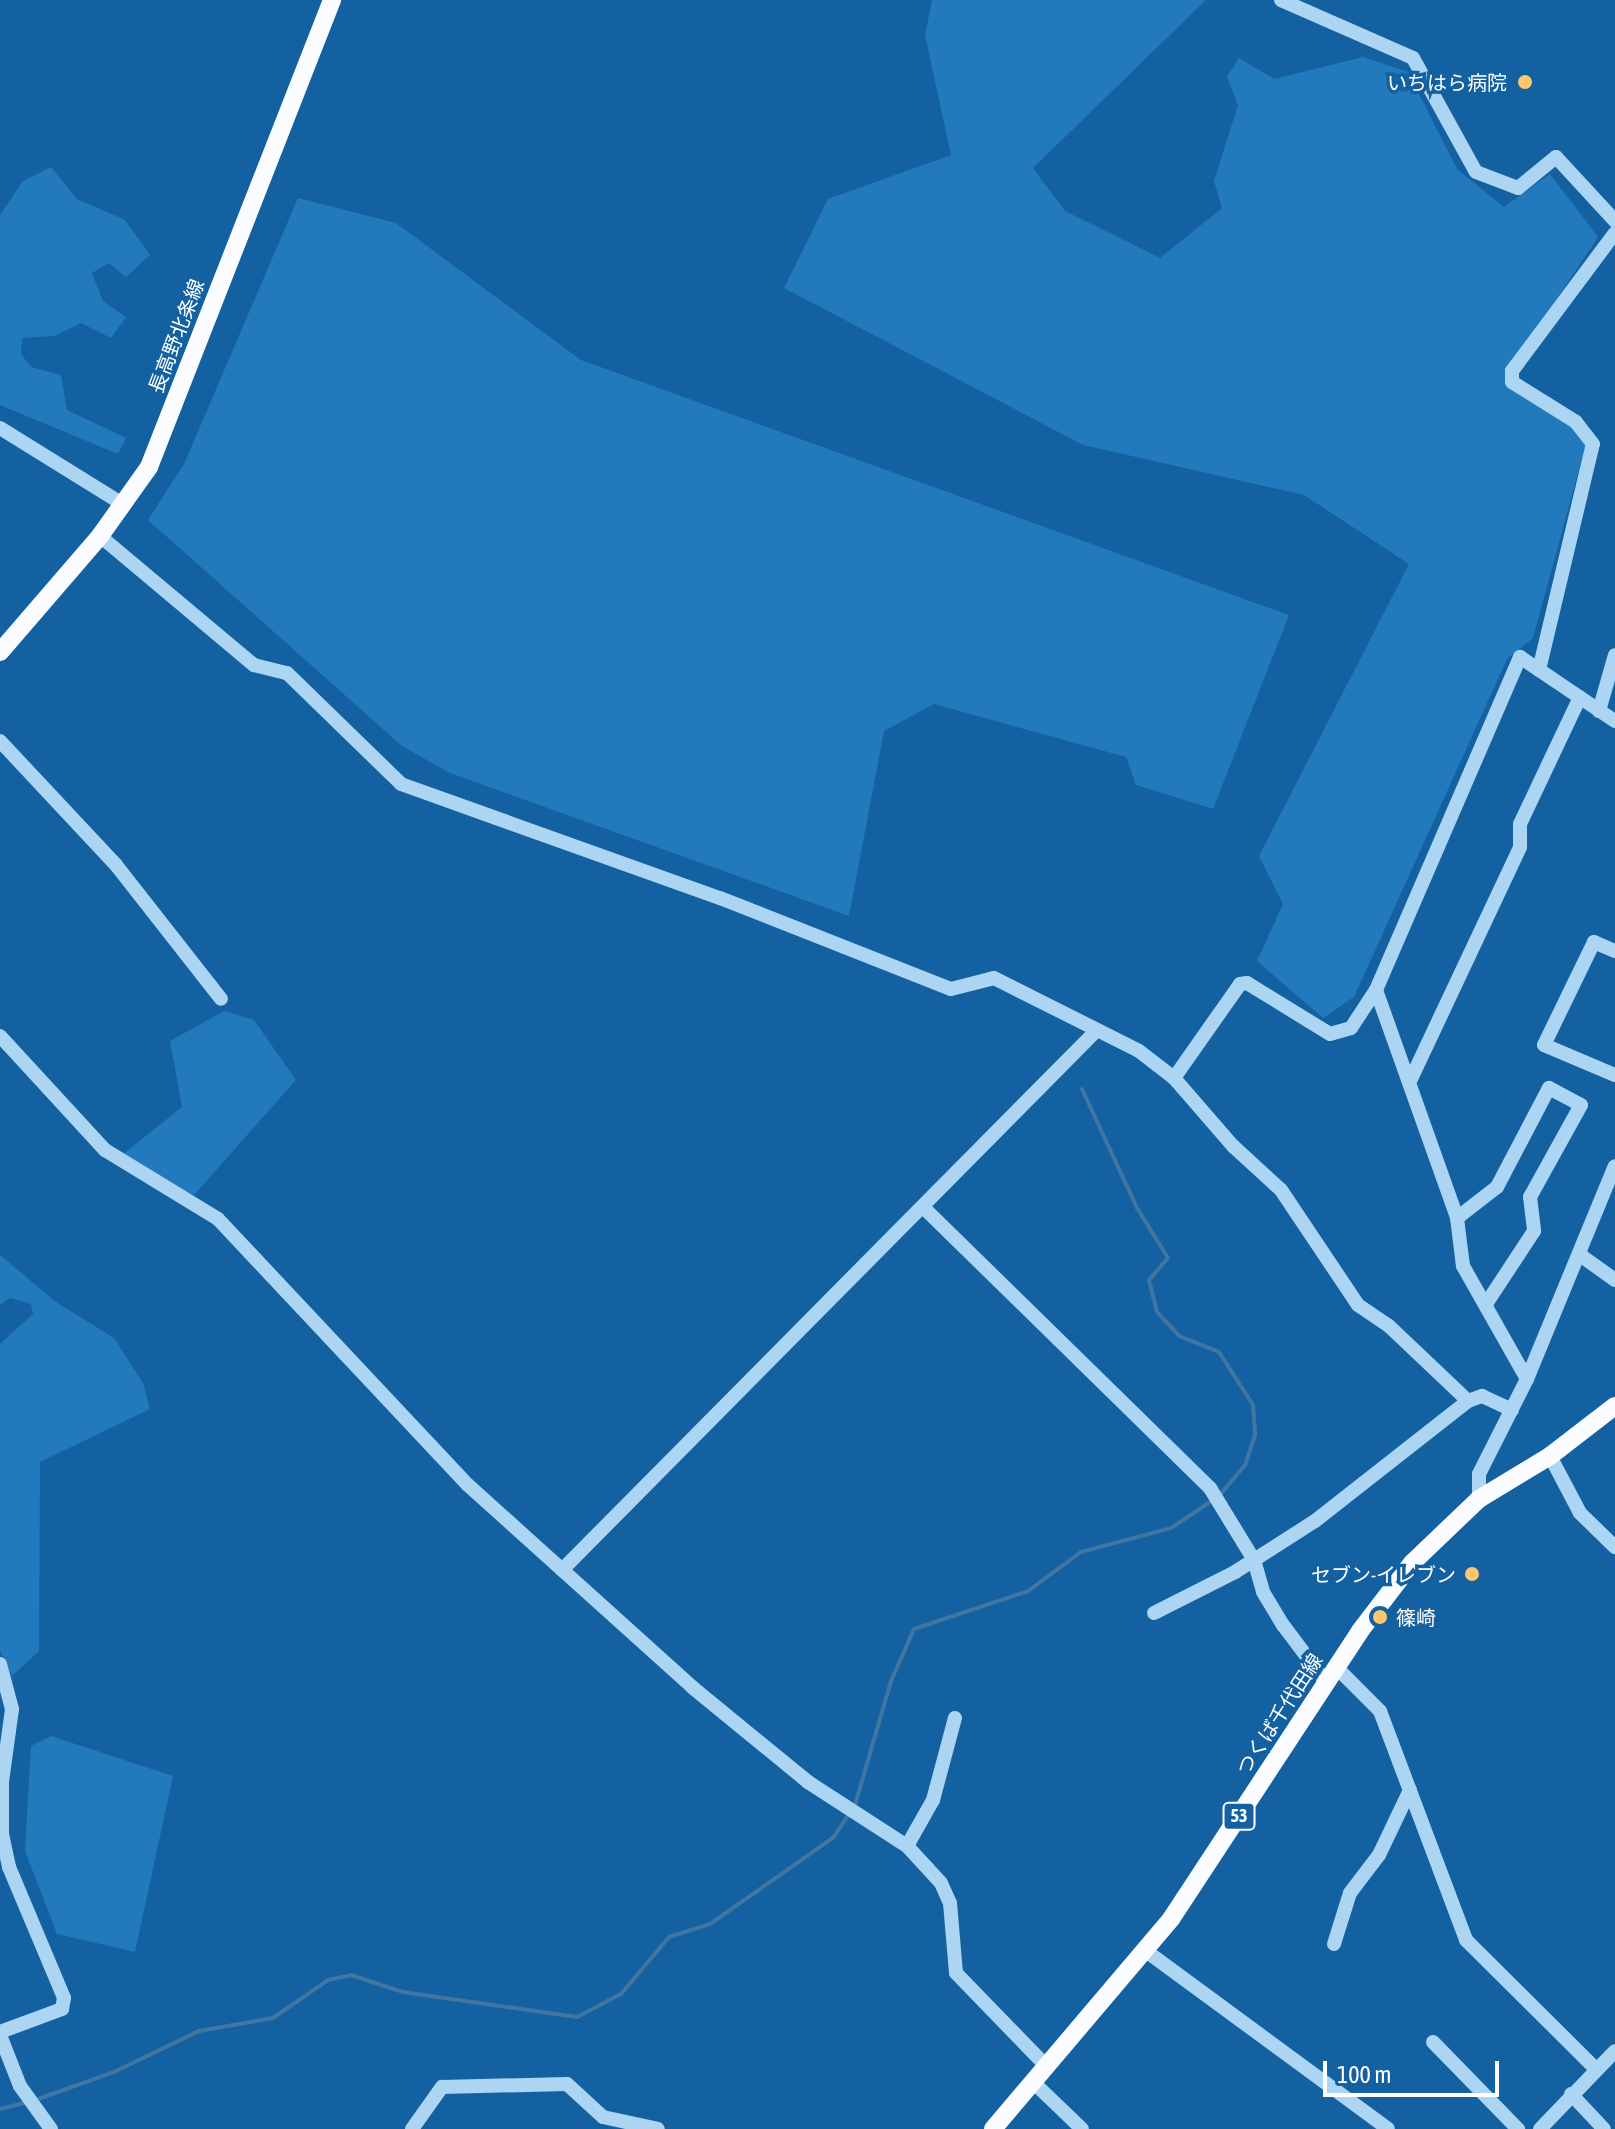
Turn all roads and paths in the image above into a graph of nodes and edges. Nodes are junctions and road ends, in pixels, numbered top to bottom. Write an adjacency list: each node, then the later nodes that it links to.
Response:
1 (332, 0): 6 (main road, 長高野北条線)
2 (1281, 0): 3 (street)
3 (1615, 221)
4 (1615, 233): 10 (street)
5 (0, 428): 6 (street)
6 (124, 505): 7 (main road, 長高野北条線)
7 (100, 536): 8 (main road, 長高野北条線); 18 (street)
8 (0, 652)
9 (1615, 655): 12 (street)
10 (1539, 670): 11 (street); 16 (street)
11 (1580, 697): 12 (street); 22 (street)
12 (1599, 711): 13 (street)
13 (1615, 721)
14 (0, 741): 17 (street)
15 (1615, 951): 20 (street)
16 (1376, 990): 21 (street); 22 (street)
17 (221, 999)
18 (1097, 1030): 21 (street); 24 (street)
19 (0, 1036): 37 (street)
20 (1615, 1075)
21 (1174, 1078): 30 (street)
22 (1411, 1079): 25 (street)
23 (1615, 1166): 26 (street)
24 (923, 1207): 36 (street); 37 (street)
25 (1457, 1218): 28 (street); 28 (street)
26 (1580, 1255): 27 (street); 29 (street)
27 (1615, 1280)
28 (1486, 1304): 29 (street)
29 (1527, 1379): 32 (street)
30 (1468, 1401): 32 (street); 36 (street)
31 (1615, 1406): 33 (main road, つくば千代田線 / 53)
32 (1512, 1410): 34 (street)
33 (1550, 1456): 34 (main road, つくば千代田線 / 53); 35 (street)
34 (1479, 1499): 40 (main road, つくば千代田線 / 53)
35 (1615, 1547)
36 (1254, 1560): 38 (street); 40 (street)
37 (562, 1570): 43 (street)
38 (1154, 1613)
39 (0, 1664): 46 (street)
40 (1331, 1675): 42 (street); 45 (main road, つくば千代田線 / 53)
41 (955, 1718): 43 (street)
42 (1410, 1790): 44 (street); 50 (street)
43 (907, 1846): 49 (street)
44 (1334, 1944)
45 (1146, 1951): 49 (main road, つくば千代田線 / 53); 58 (street)
46 (0, 2033): 53 (street)
47 (1433, 2042): 59 (street)
48 (1615, 2051): 50 (street)
49 (1045, 2065): 51 (main road, つくば千代田線 / 53)
50 (1596, 2069): 52 (street)
51 (1032, 2081): 56 (main road, つくば千代田線 / 53); 57 (street)
52 (1571, 2094): 60 (street); 61 (street)
53 (51, 2129)
54 (412, 2129): 55 (street)
55 (658, 2129)
56 (993, 2129)
57 (1082, 2129)
58 (1388, 2129)
59 (1518, 2129)
60 (1540, 2129)
61 (1604, 2129)

